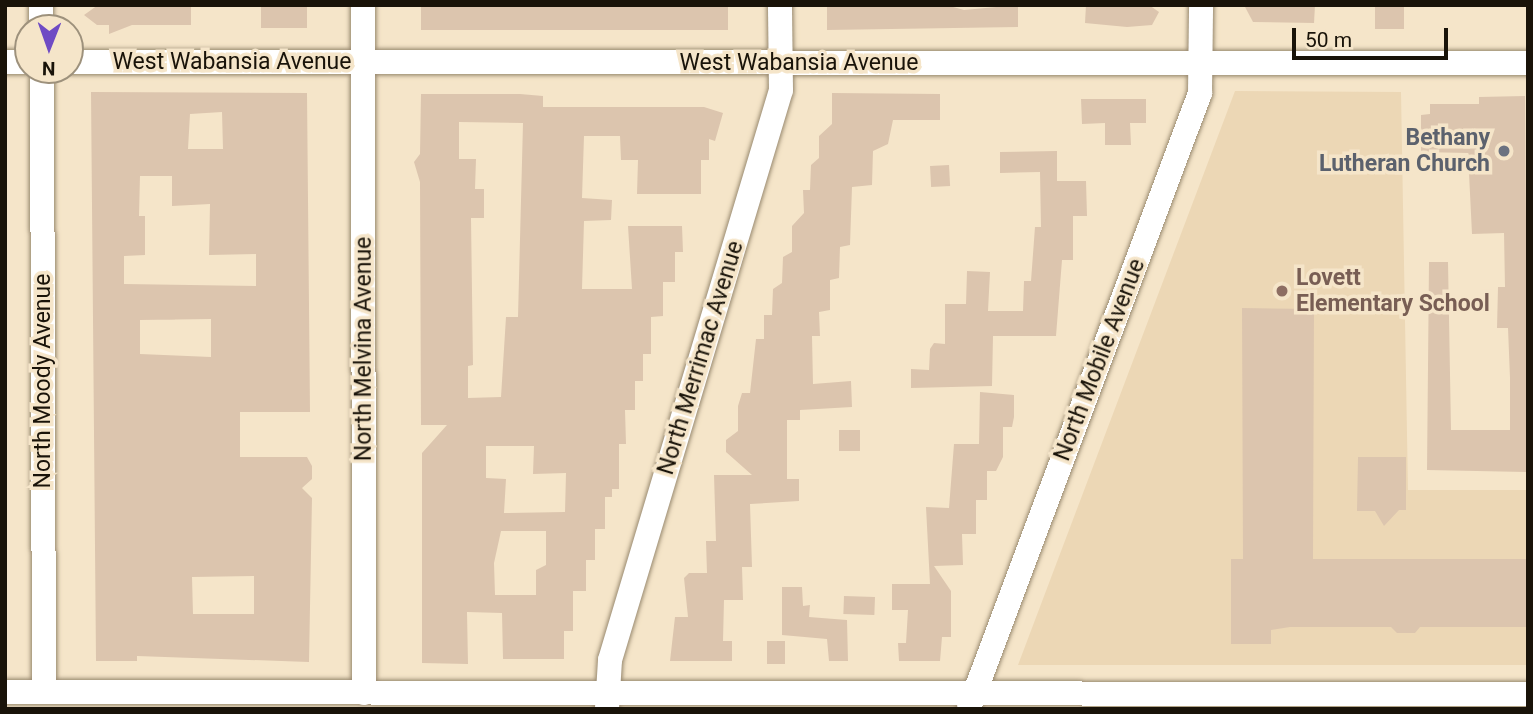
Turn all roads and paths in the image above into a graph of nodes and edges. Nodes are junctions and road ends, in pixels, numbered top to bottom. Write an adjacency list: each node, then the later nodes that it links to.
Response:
1 (363, 5): 5 (street, North Melvina Avenue)
2 (780, 5): 8 (street, North Merrimac Avenue)
3 (1201, 5): 6 (street, North Mobile Avenue)
4 (84, 62): 5 (street, West Wabansia Avenue)
5 (363, 62): 8 (street, West Wabansia Avenue); 12 (street, North Melvina Avenue)
6 (1202, 63): 7 (street, West Wabansia Avenue); 8 (street, West Wabansia Avenue); 15 (street, North Mobile Avenue)
7 (1528, 63)
8 (780, 64): 14 (street, North Merrimac Avenue)
9 (42, 84): 11 (street, North Moody Avenue)
10 (5, 692): 11 (street)
11 (44, 692): 12 (street)
12 (364, 693): 14 (street)
13 (1528, 694): 16 (street)
14 (606, 701): 15 (street)
15 (971, 701): 16 (street)
16 (1204, 701)

